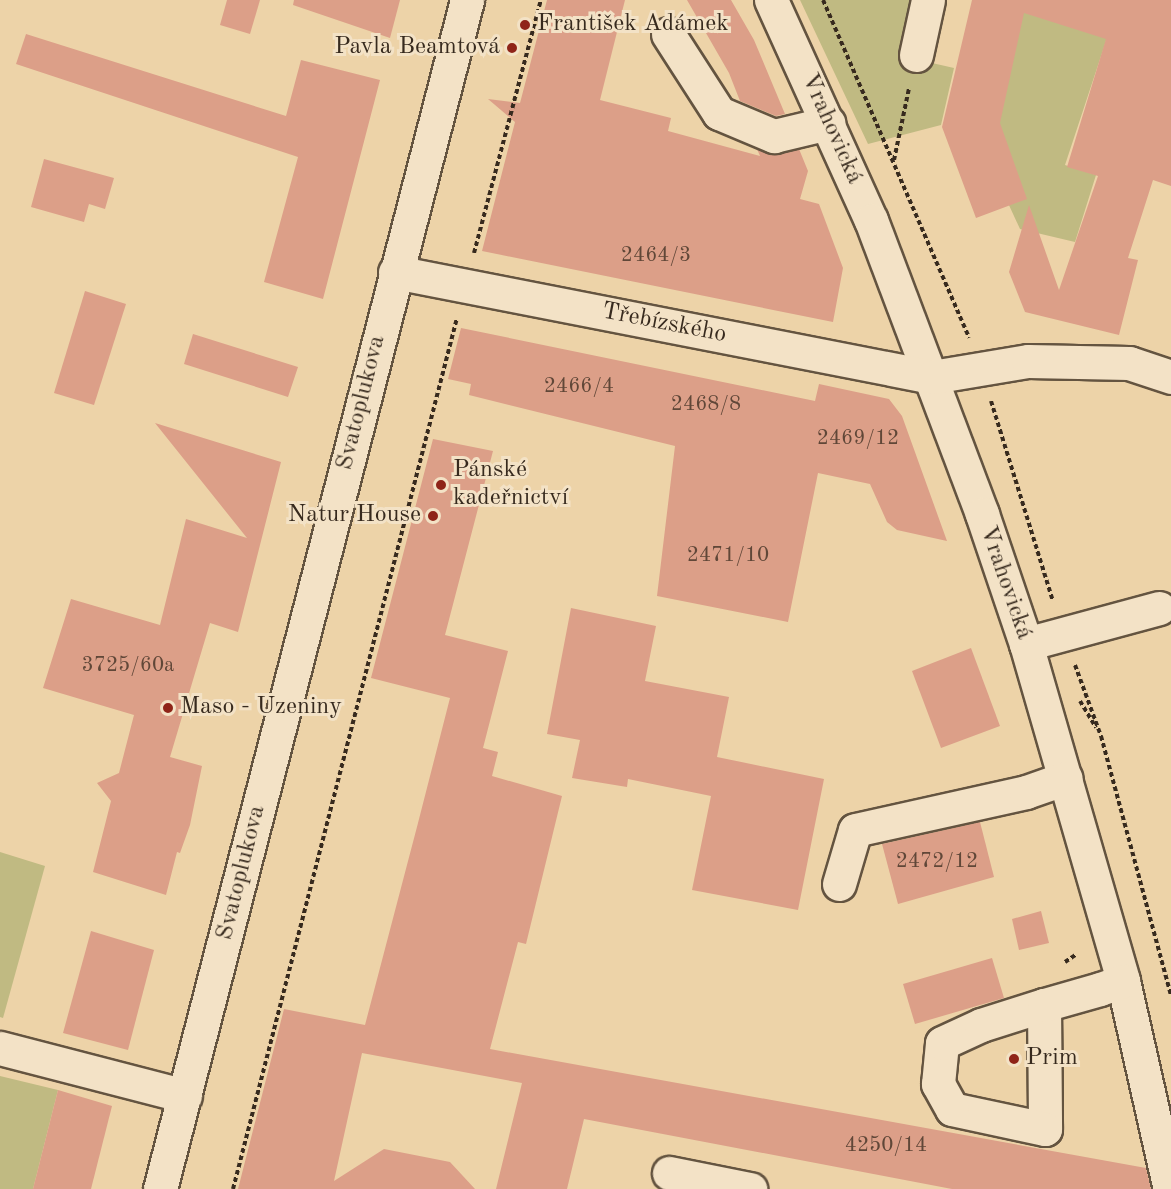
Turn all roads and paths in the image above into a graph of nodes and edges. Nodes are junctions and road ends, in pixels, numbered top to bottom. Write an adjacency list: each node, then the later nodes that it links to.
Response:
1 (467, 0): 9 (street, Svatoplukova)
2 (541, 0): 10 (path)
3 (771, 0): 7 (street, Vrahovická)
4 (928, 0): 6 (street)
5 (668, 33): 7 (street)
6 (916, 55): 8 (path)
7 (828, 123): 11 (street, Vrahovická)
8 (894, 160)
9 (395, 272): 10 (street, Třebízského); 24 (street, Svatoplukova)
10 (465, 286): 11 (street, Třebízského); 27 (path)
11 (932, 377): 12 (street); 14 (street, Vrahovická)
12 (1171, 377)
13 (1160, 608): 14 (street)
14 (1026, 644): 16 (street, Vrahovická)
15 (1101, 736): 21 (path)
16 (1066, 778): 17 (street); 19 (street, Vrahovická)
17 (839, 885)
18 (1074, 943): 20 (path)
19 (1123, 981): 20 (street); 29 (street, Vrahovická)
20 (1087, 993): 22 (street)
21 (1171, 995)
22 (1044, 1005)
23 (0, 1048): 24 (street)
24 (185, 1096): 26 (street, Svatoplukova)
25 (669, 1173): 28 (street)
26 (160, 1189)
27 (232, 1189)
28 (750, 1189)
29 (1170, 1189)

